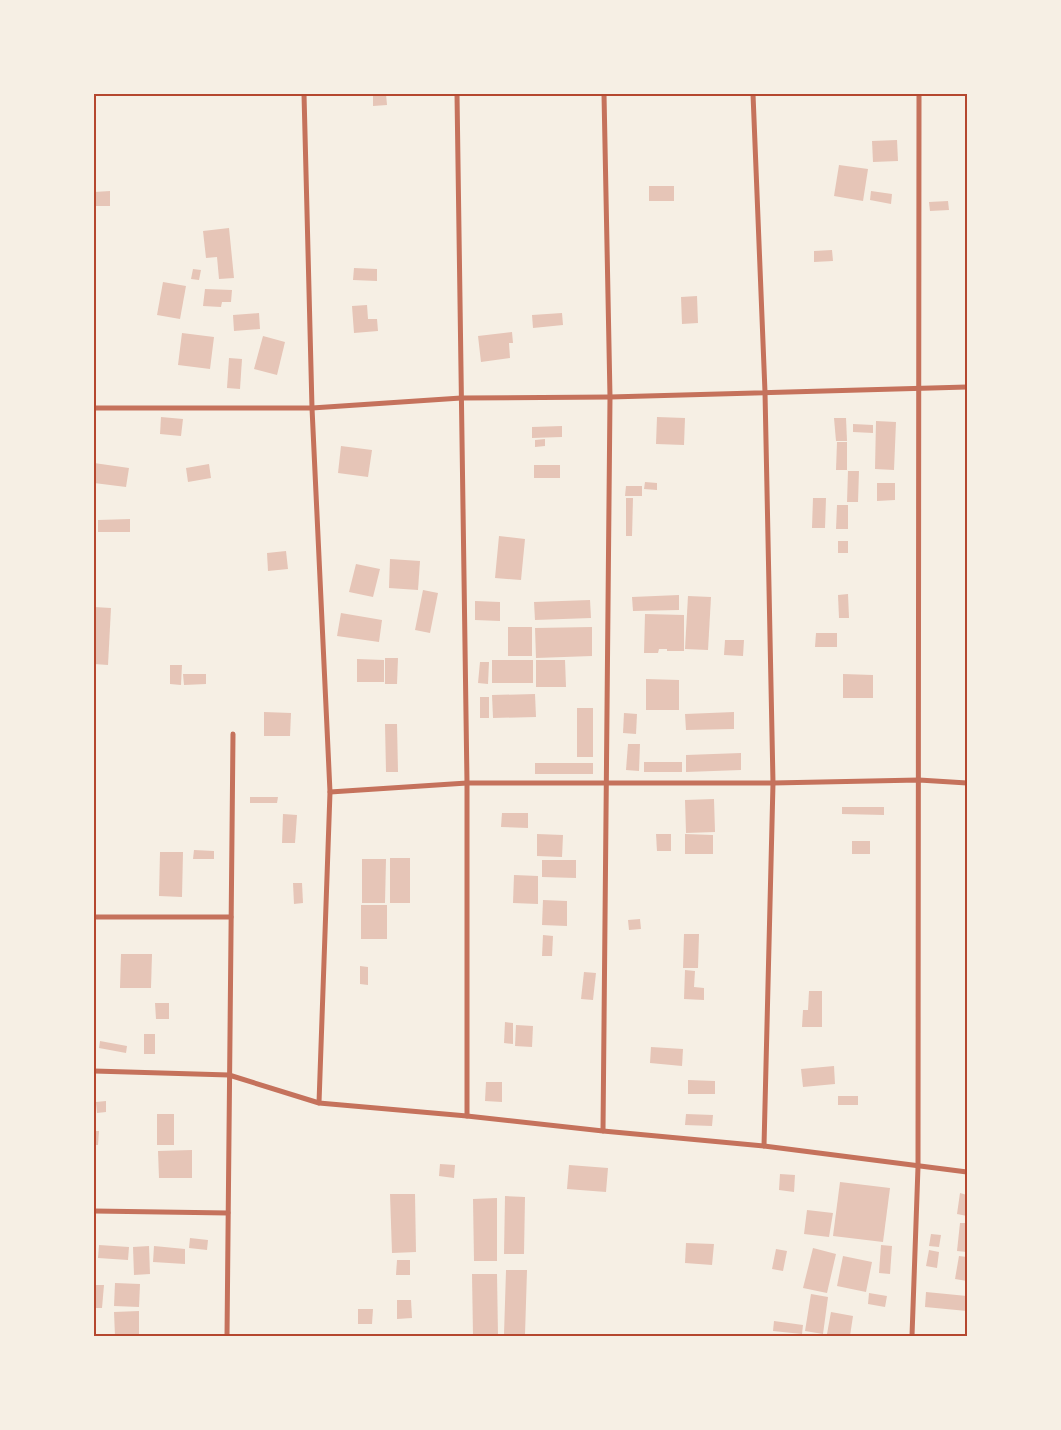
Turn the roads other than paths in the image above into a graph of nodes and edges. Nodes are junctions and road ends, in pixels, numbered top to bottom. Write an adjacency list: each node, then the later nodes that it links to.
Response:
1 (304, 94): 12 (street)
2 (457, 94): 10 (street)
3 (604, 94): 9 (street)
4 (753, 94): 8 (street)
5 (919, 94): 7 (street)
6 (967, 387): 7 (street)
7 (919, 388): 8 (street); 14 (street)
8 (765, 392): 9 (street); 18 (street)
9 (610, 397): 10 (street); 16 (street)
10 (461, 398): 12 (street); 15 (street)
11 (94, 408): 12 (street)
12 (312, 408): 19 (street)
13 (233, 734): 20 (street)
14 (919, 780): 17 (street); 18 (street); 28 (street)
15 (467, 783): 16 (street); 19 (street); 25 (street)
16 (607, 783): 18 (street); 26 (street)
17 (967, 783)
18 (773, 784): 27 (street)
19 (330, 792): 24 (street)
20 (231, 917): 21 (street); 23 (street)
21 (94, 918)
22 (94, 1071): 23 (street)
23 (230, 1075): 24 (street); 31 (street)
24 (318, 1103): 25 (street)
25 (467, 1116): 26 (street)
26 (603, 1131): 27 (street)
27 (764, 1146): 28 (street)
28 (918, 1167): 29 (street); 33 (street)
29 (967, 1172)
30 (94, 1212): 31 (street)
31 (228, 1213): 32 (street)
32 (227, 1336)
33 (912, 1336)

